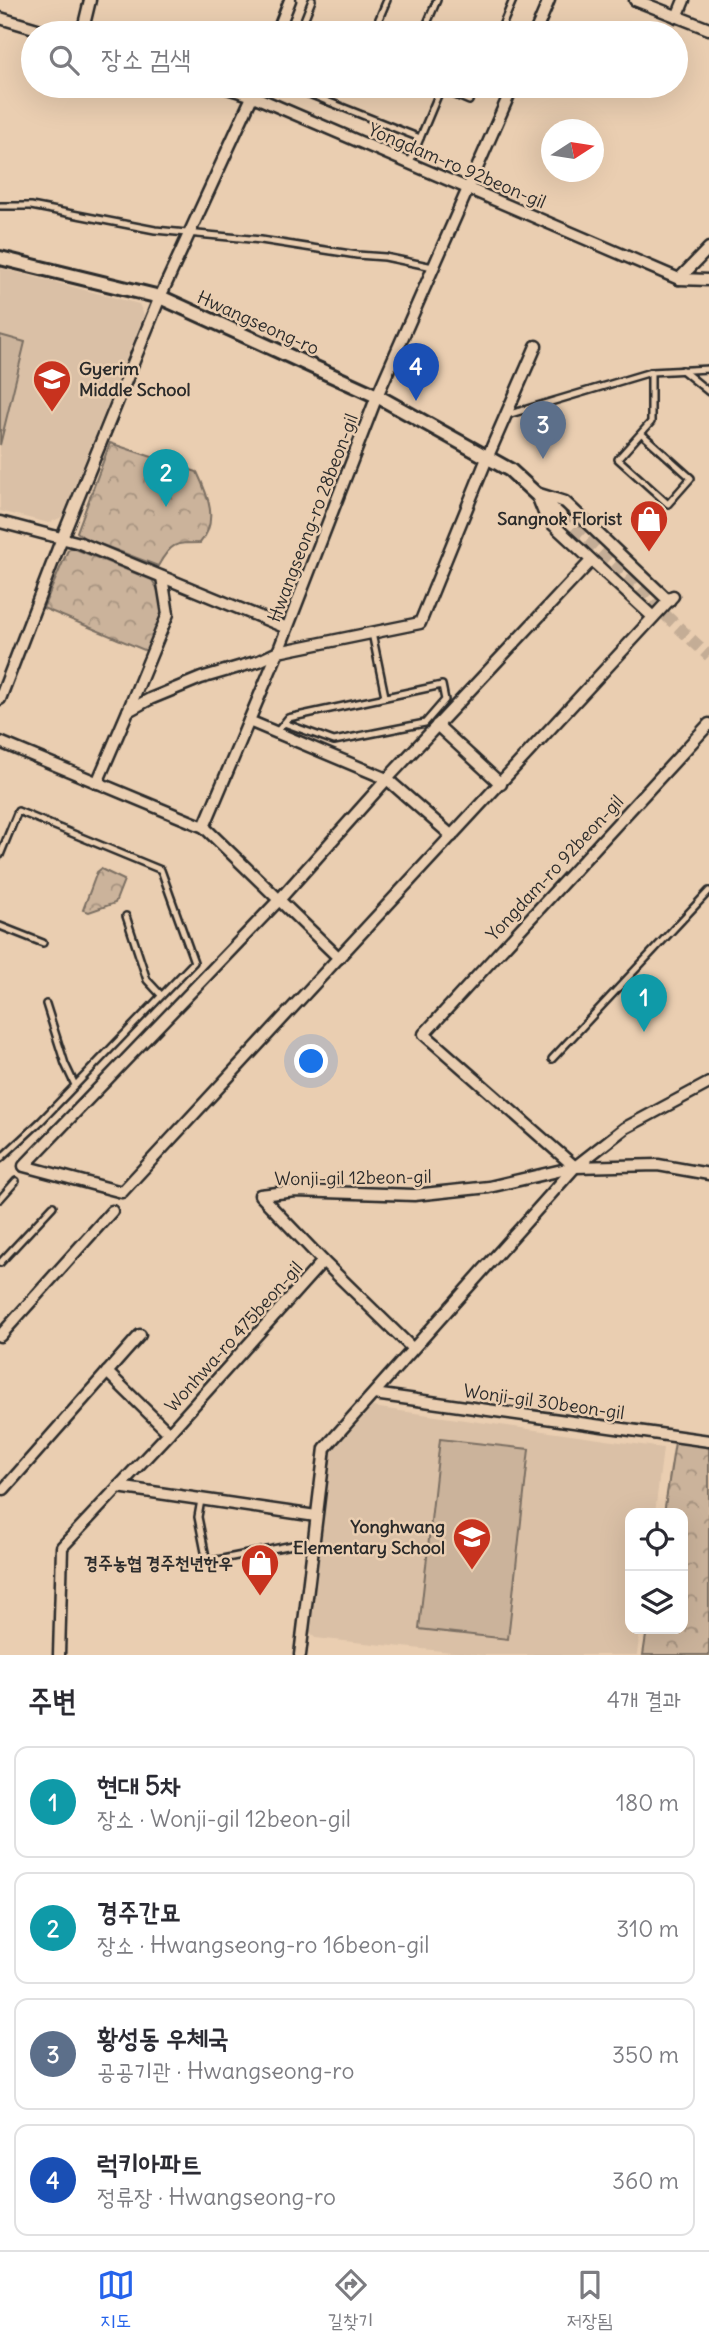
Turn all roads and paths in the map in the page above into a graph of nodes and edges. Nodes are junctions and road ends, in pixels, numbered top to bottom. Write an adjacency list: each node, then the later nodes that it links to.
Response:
1 (90, 0): 12 (street)
2 (290, 0): 13 (street)
3 (312, 0): 14 (lane)
4 (387, 0): 15 (lane)
5 (437, 0): 16 (lane)
6 (513, 0): 17 (lane)
7 (549, 0): 18 (street)
8 (635, 0): 10 (street)
9 (684, 0): 10 (street)
10 (677, 16): 20 (street)
11 (0, 18): 19 (street)
12 (85, 21)
13 (282, 21)
14 (304, 21)
15 (378, 21)
16 (428, 21)
17 (504, 21)
18 (540, 21)
19 (21, 24)
20 (709, 29)
21 (252, 98): 30 (street)
22 (270, 98): 27 (street, Yongdam-ro 92beon-gil)
23 (319, 98): 26 (lane)
24 (434, 98): 26 (lane)
25 (508, 98): 28 (street, Hwangseong-ro 28beon-gil)
26 (420, 138): 27 (lane)
27 (410, 162): 28 (street, Yongdam-ro 92beon-gil)
28 (470, 187): 33 (street, Hwangseong-ro 28beon-gil); 34 (street, Yongdam-ro 92beon-gil)
29 (0, 206): 30 (lane)
30 (190, 233): 33 (lane); 36 (street)
31 (709, 248): 34 (street)
32 (0, 257): 36 (street, Hwangseong-ro)
33 (433, 267): 42 (street, Hwangseong-ro 28beon-gil)
34 (679, 279): 35 (street, Yongdam-ro 92beon-gil)
35 (709, 280)
36 (160, 297): 42 (street, Hwangseong-ro); 49 (street)
37 (536, 346): 43 (street)
38 (709, 369): 39 (lane)
39 (682, 370): 40 (lane); 41 (lane)
40 (651, 372): 43 (lane); 44 (lane)
41 (709, 392)
42 (377, 396): 45 (street, Hwangseong-ro); 53 (street, Hwangseong-ro 28beon-gil)
43 (507, 415): 45 (street)
44 (642, 434): 44 (lane)
45 (488, 456): 46 (street, Hwangseong-ro); 54 (street, Hwangseong-ro 28beon-gil)
46 (536, 493): 47 (street, Hwangseong-ro); 50 (street); 52 (street)
47 (560, 516)
48 (0, 522): 49 (street)
49 (62, 538): 51 (street); 57 (street)
50 (592, 561): 52 (street); 62 (street)
51 (163, 577): 53 (street); 58 (street)
52 (653, 617): 67 (street)
53 (287, 628): 55 (street, Hwangseong-ro 28beon-gil)
54 (372, 633): 55 (street, Hwangseong-ro 28beon-gil); 56 (lane)
55 (278, 652): 58 (street); 59 (street, Hwangseong-ro 28beon-gil)
56 (385, 696): 60 (lane); 60 (lane)
57 (0, 699)
58 (128, 711): 66 (street)
59 (249, 721): 63 (street); 68 (street, Hwangseong-ro 28beon-gil)
60 (284, 723): 63 (lane)
61 (709, 724): 83 (street, Yongdam-ro 92beon-gil)
62 (437, 725): 65 (street); 67 (street)
63 (276, 733): 65 (street)
64 (0, 742): 66 (street)
65 (387, 779): 69 (street); 72 (street)
66 (97, 783): 68 (street)
67 (501, 784): 69 (street)
68 (204, 827): 72 (street)
69 (452, 836): 76 (street)
70 (0, 855): 77 (lane)
71 (709, 891): 79 (lane)
72 (279, 900): 76 (street); 76 (street)
73 (126, 916): 77 (lane)
74 (0, 926): 75 (lane)
75 (43, 943)
76 (339, 958)
77 (161, 995): 81 (lane)
78 (46, 1004): 81 (lane)
79 (552, 1059)
80 (709, 1083): 83 (street, Wonji-gil 12beon-gil)
81 (75, 1085): 82 (lane)
82 (0, 1159)
83 (575, 1167): 84 (street); 89 (street, Wonji-gil 12beon-gil); 93 (street, Wonji-gil 12beon-gil)
84 (709, 1174)
85 (16, 1181): 86 (lane)
86 (0, 1199)
87 (53, 1206): 90 (lane)
88 (112, 1211): 92 (street)
89 (323, 1261): 93 (street, Wonji-gil 12beon-gil); 96 (street, Wonhwa-ro 475beon-gil)
90 (0, 1263)
91 (140, 1335): 94 (street)
92 (0, 1336)
93 (412, 1348): 95 (street, Wonji-gil 12beon-gil)
94 (107, 1372): 96 (street, Wonhwa-ro 475beon-gil); 99 (street)
95 (374, 1394): 97 (street, Wonji-gil 30beon-gil); 101 (street, Wonji-gil 12beon-gil)
96 (169, 1433): 98 (street, Wonhwa-ro 475beon-gil)
97 (709, 1441)
98 (118, 1488): 100 (street); 103 (street, Wonhwa-ro 475beon-gil)
99 (4, 1489)
100 (201, 1499): 101 (street); 102 (lane)
101 (316, 1516): 102 (street, Wonji-gil 12beon-gil)
102 (313, 1541): 104 (street, Wonji-gil 12beon-gil)
103 (60, 1655)
104 (300, 1655)

